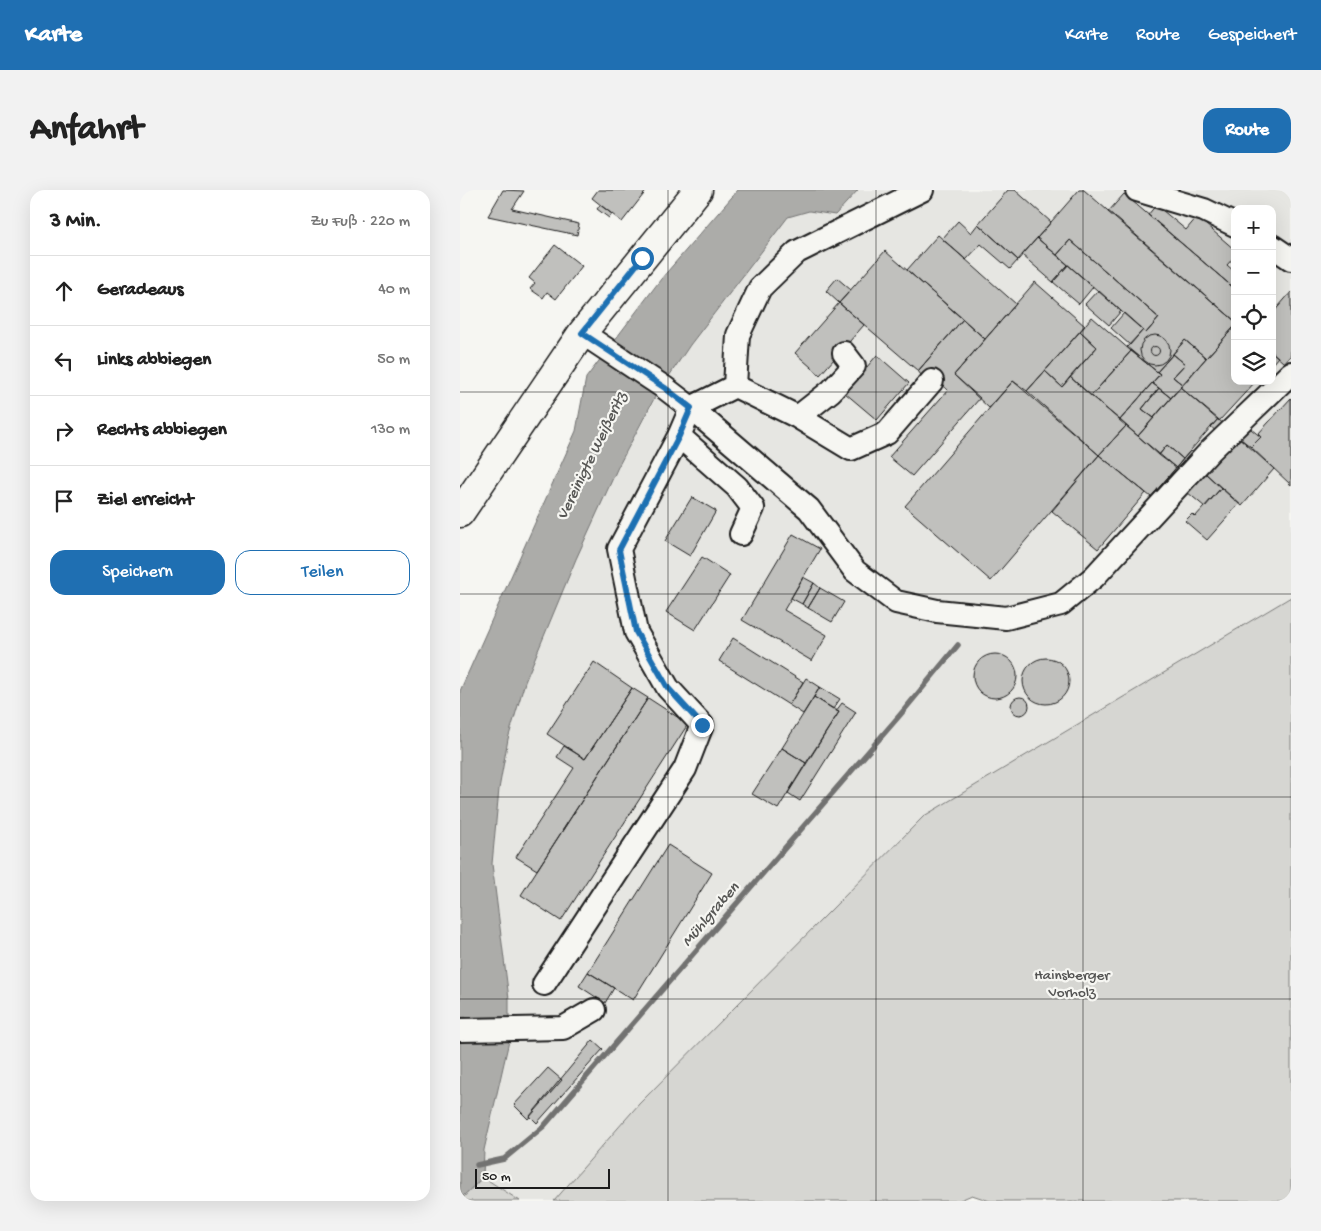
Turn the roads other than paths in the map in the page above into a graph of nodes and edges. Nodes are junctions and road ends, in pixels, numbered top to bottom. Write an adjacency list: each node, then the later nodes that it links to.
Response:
1 (698, 190): 7 (main road)
2 (922, 190): 11 (lane)
3 (1137, 190): 4 (lane)
4 (1231, 223)
5 (1276, 249): 6 (lane)
6 (1291, 259)
7 (593, 341): 12 (lane); 15 (main road)
8 (844, 353): 13 (lane)
9 (1291, 373): 12 (lane)
10 (932, 380): 13 (lane)
11 (735, 386): 12 (lane); 13 (lane)
12 (691, 408): 14 (lane)
13 (798, 417)
14 (679, 436): 16 (lane); 17 (lane)
15 (460, 513)
16 (741, 534)
17 (544, 984)
18 (594, 1010): 19 (lane)
19 (460, 1030)

